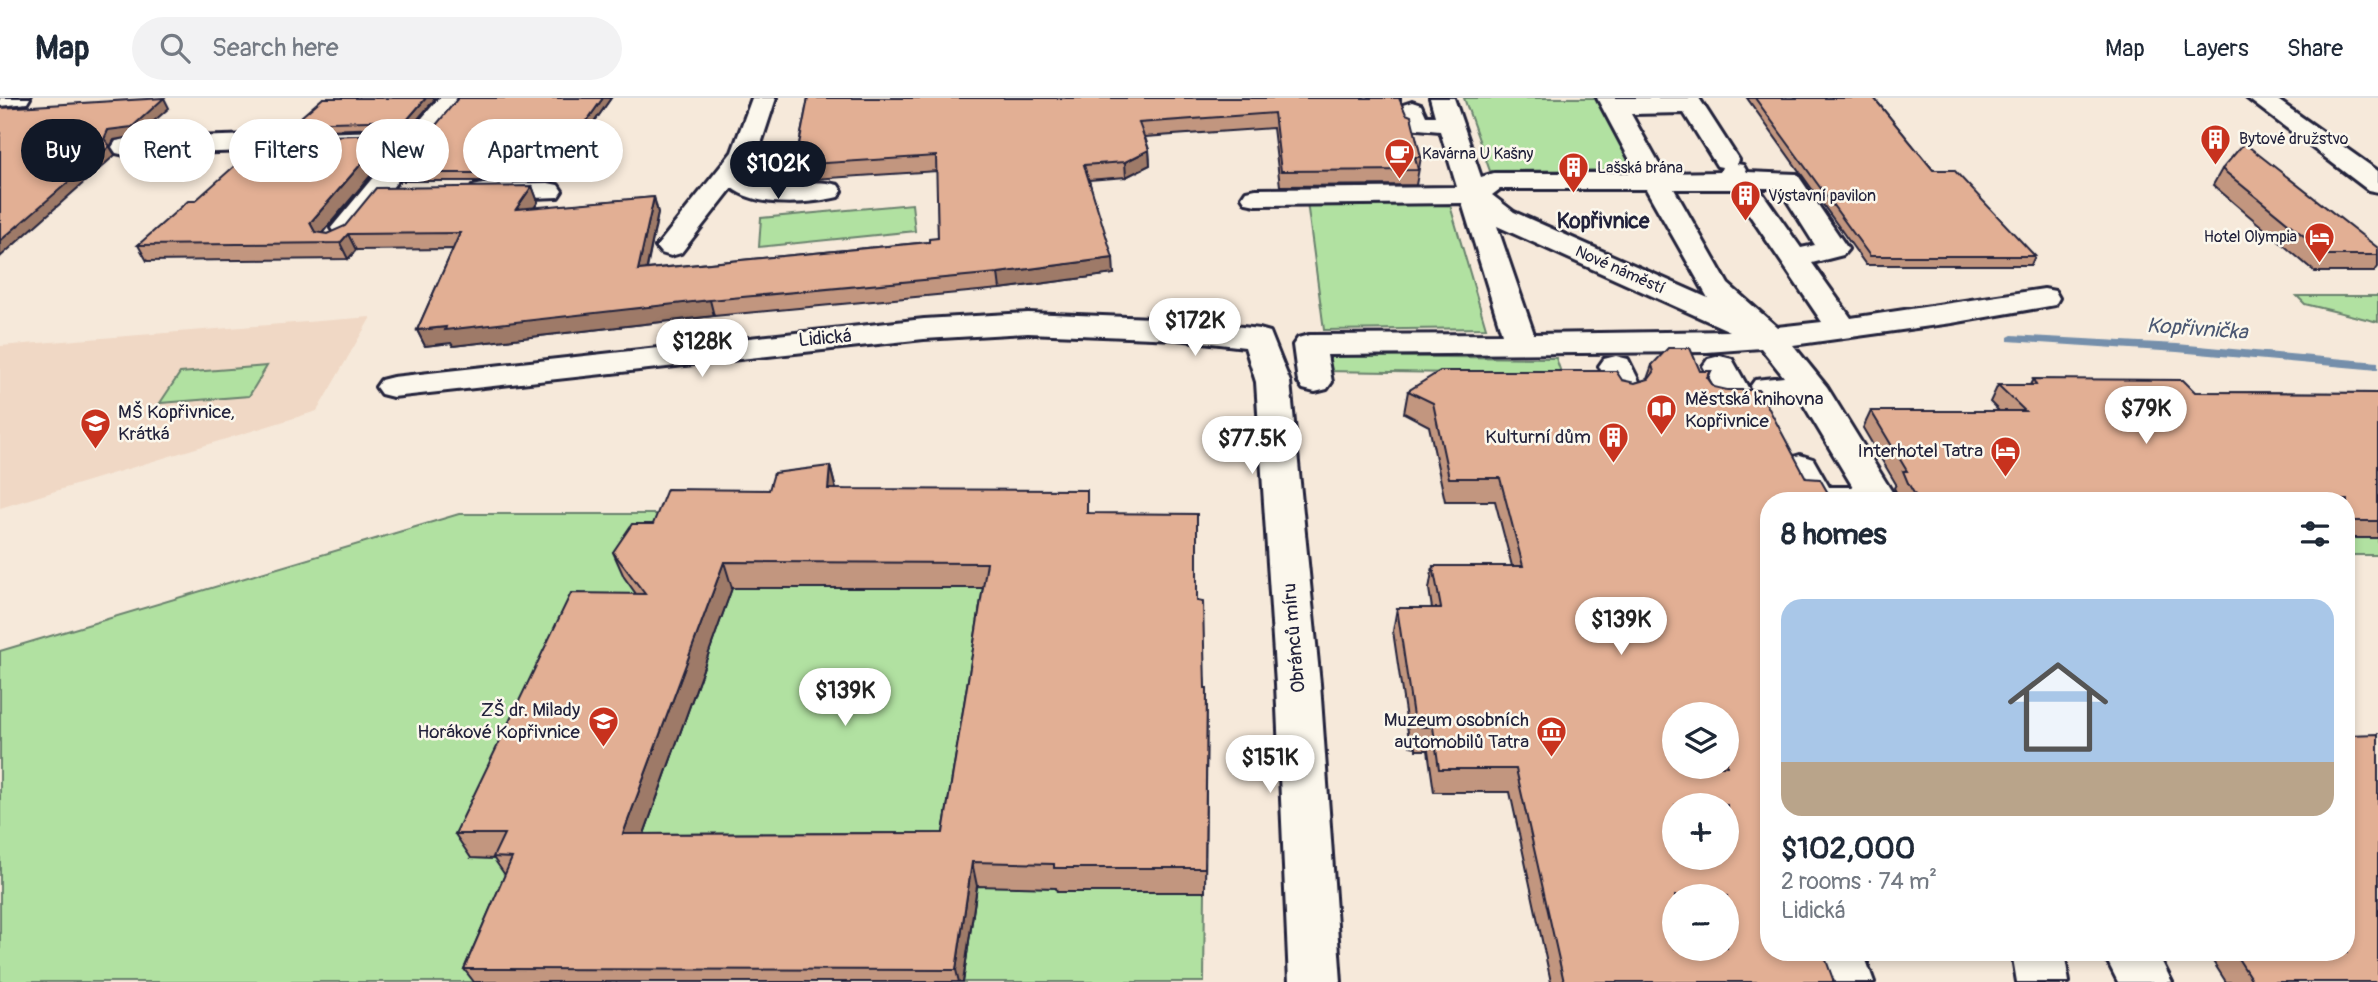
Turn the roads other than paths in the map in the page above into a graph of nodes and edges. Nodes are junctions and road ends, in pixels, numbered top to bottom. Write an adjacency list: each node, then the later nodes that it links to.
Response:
1 (18, 98): 5 (street)
2 (452, 98): 10 (street)
3 (764, 98): 13 (street)
4 (2259, 98): 15 (street)
5 (0, 99)
6 (1612, 102): 7 (street); 17 (street)
7 (1689, 102): 17 (street)
8 (1412, 110): 9 (street)
9 (1447, 111): 22 (street)
10 (435, 119)
11 (356, 139): 12 (street)
12 (215, 144)
13 (745, 153): 20 (street); 25 (street)
14 (2378, 163): 15 (street)
15 (2350, 164): 18 (street)
16 (395, 182): 24 (street)
17 (1655, 182): 22 (street); 29 (street)
18 (2378, 184)
19 (548, 191): 21 (street)
20 (828, 191)
21 (455, 192)
22 (1474, 195): 23 (street); 29 (street, Nové náměstí); 31 (street)
23 (1256, 197)
24 (335, 240)
25 (671, 247)
26 (1798, 265): 28 (street)
27 (2044, 298): 28 (street)
28 (1841, 326): 29 (street)
29 (1770, 338): 32 (street); 35 (street)
30 (1259, 339): 34 (street, Lidická); 41 (street, Obránců míru)
31 (1521, 343): 32 (street); 33 (street)
32 (1732, 379): 35 (street); 36 (street)
33 (1315, 382)
34 (393, 387)
35 (1810, 387): 37 (street)
36 (1813, 492)
37 (1874, 492)
38 (1840, 961): 42 (street)
39 (2040, 961): 43 (street)
40 (2134, 961): 44 (street)
41 (1315, 982)
42 (1848, 982)
43 (2043, 982)
44 (2146, 982)

